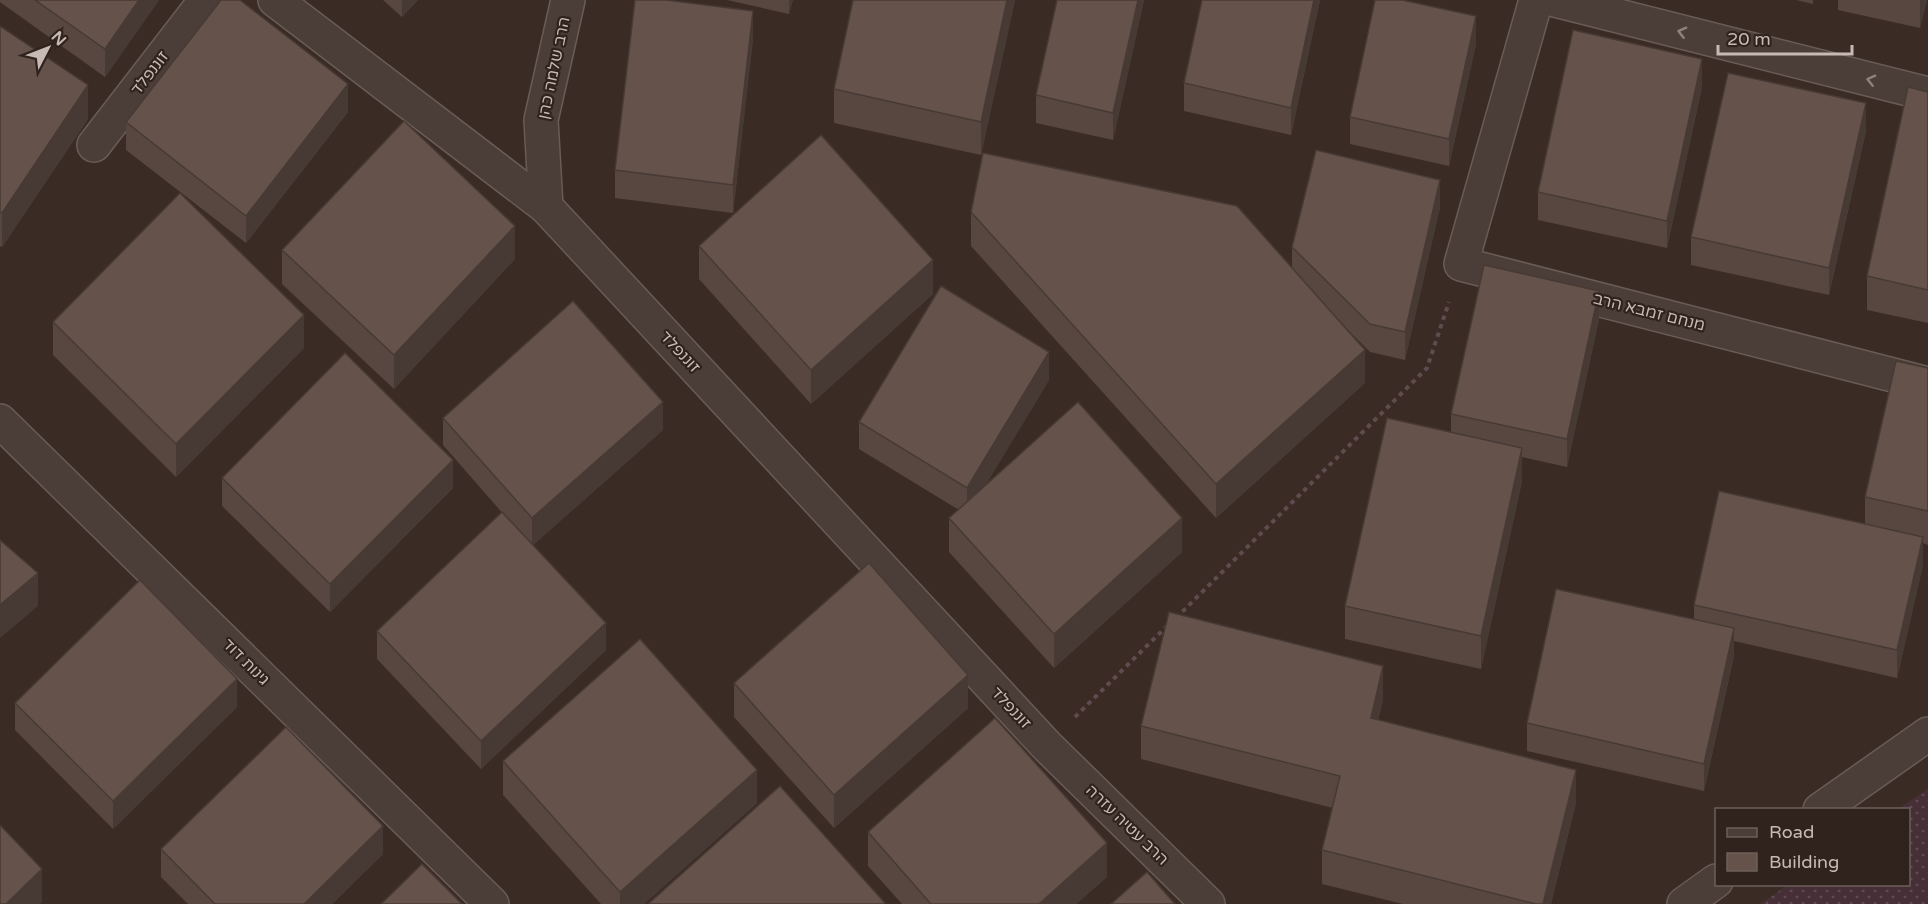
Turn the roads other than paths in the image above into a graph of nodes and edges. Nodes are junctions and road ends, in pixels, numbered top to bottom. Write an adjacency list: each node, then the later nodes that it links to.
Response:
1 (206, 0): 7 (street, זוננפלד)
2 (275, 0): 8 (street, זוננפלד)
3 (568, 0): 8 (street, הרב שלמה כהן)
4 (1536, 0): 9 (street, מנחם זמבא הרב)
5 (1555, 0): 6 (street, one-way to 5)
6 (1928, 94)
7 (94, 145)
8 (546, 207): 12 (street, זוננפלד)
9 (1928, 384)
10 (0, 421): 15 (street, גינות דוד)
11 (1928, 734): 13 (street)
12 (1047, 746): 16 (street, הרב עטיה עזרה)
13 (1823, 808)
14 (1715, 882): 17 (street)
15 (492, 904)
16 (1208, 904)
17 (1684, 904)

